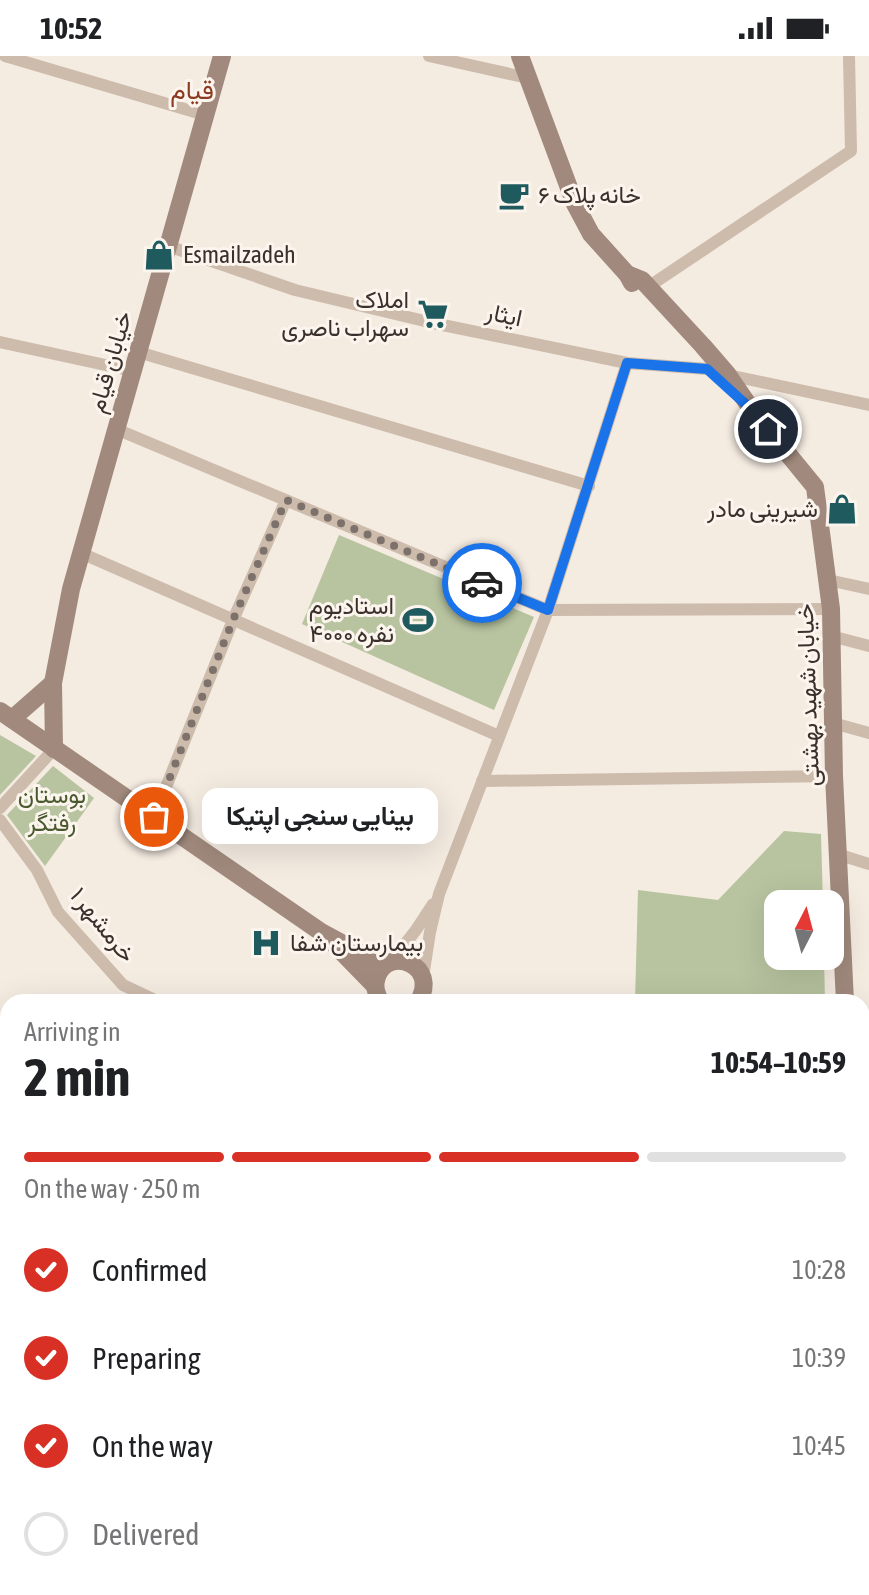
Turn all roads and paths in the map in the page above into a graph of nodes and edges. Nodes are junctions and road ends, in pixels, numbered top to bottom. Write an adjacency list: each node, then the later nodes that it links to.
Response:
1 (5, 56): 7 (street)
2 (222, 56): 7 (main road, خیابان قیام)
3 (429, 56): 6 (street)
4 (520, 56): 6 (main road, خیابان شهید بهشتی)
5 (849, 56): 10 (street)
6 (528, 78): 9 (main road, خیابان شهید بهشتی)
7 (205, 115): 8 (main road, خیابان قیام)
8 (168, 246): 12 (main road, خیابان قیام); 13 (street, ایثار)
9 (627, 274): 10 (main road, خیابان شهید بهشتی); 14 (main road, خیابان شهید بهشتی)
10 (648, 287): 16 (main road, خیابان شهید بهشتی)
11 (0, 342): 15 (street)
12 (138, 352): 15 (main road, خیابان قیام); 20 (street)
13 (627, 363): 14 (street, ایثار); 20 (street)
14 (707, 369): 18 (main road, خیابان شهید بهشتی)
15 (133, 371): 19 (main road, خیابان قیام)
16 (728, 375): 17 (street); 18 (main road, خیابان شهید بهشتی)
17 (869, 405)
18 (752, 410): 23 (main road, خیابان شهید بهشتی)
19 (116, 429): 21 (street); 22 (main road, خیابان قیام)
20 (589, 486): 26 (street)
21 (286, 500): 26 (street); 27 (street)
22 (81, 553): 27 (street); 30 (main road, خیابان قیام)
23 (828, 580): 24 (street); 25 (main road, خیابان شهید بهشتی)
24 (869, 589)
25 (831, 609): 26 (street); 28 (main road, خیابان شهید بهشتی)
26 (548, 610): 34 (street)
27 (233, 620): 34 (street); 39 (street)
28 (831, 636): 29 (street); 32 (main road, خیابان شهید بهشتی)
29 (869, 646)
30 (53, 683): 31 (main road); 35 (main road, خیابان قیام)
31 (6, 715): 35 (main road)
32 (833, 723): 33 (street); 36 (main road, خیابان شهید بهشتی)
33 (869, 733)
34 (499, 736): 37 (street)
35 (54, 749): 38 (street); 39 (main road)
36 (834, 776): 37 (street); 41 (main road, خیابان شهید بهشتی)
37 (482, 781): 43 (street)
38 (0, 808)
39 (154, 817): 44 (main road)
40 (0, 820): 47 (street, خرمشهر ۱)
41 (837, 854): 42 (street); 51 (main road, خیابان شهید بهشتی)
42 (869, 864)
43 (439, 894): 45 (street); 46 (street)
44 (321, 932): 45 (main road); 48 (main road)
45 (388, 964): 46 (main road); 49 (main road)
46 (423, 977): 50 (main road)
47 (142, 994)
48 (374, 994)
49 (375, 994)
50 (423, 994)
51 (845, 994)

